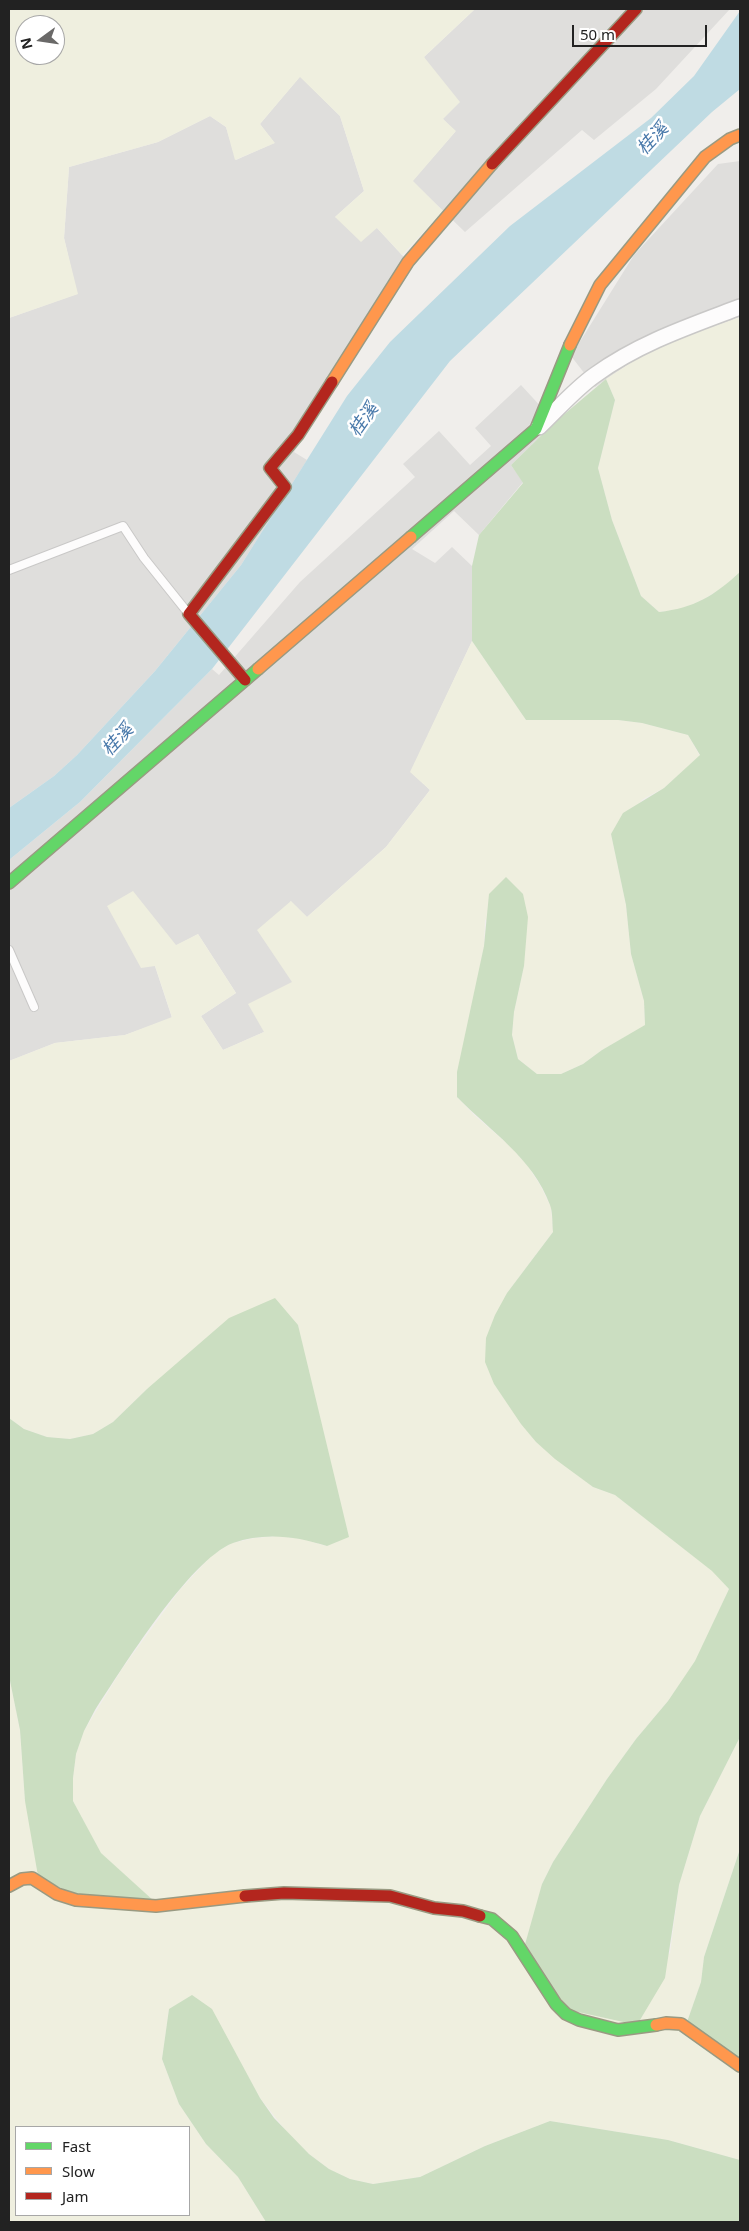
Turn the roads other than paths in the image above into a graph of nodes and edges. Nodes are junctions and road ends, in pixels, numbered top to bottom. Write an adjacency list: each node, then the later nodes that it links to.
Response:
1 (636, 9): 6 (street)
2 (740, 135): 4 (street)
3 (740, 307): 4 (street)
4 (536, 430): 7 (street)
5 (9, 570): 6 (lane)
6 (190, 614): 7 (street)
7 (245, 680): 8 (street)
8 (9, 883)
9 (9, 950): 10 (lane)
10 (34, 1007)
11 (9, 1886): 12 (street)
12 (740, 2066)

